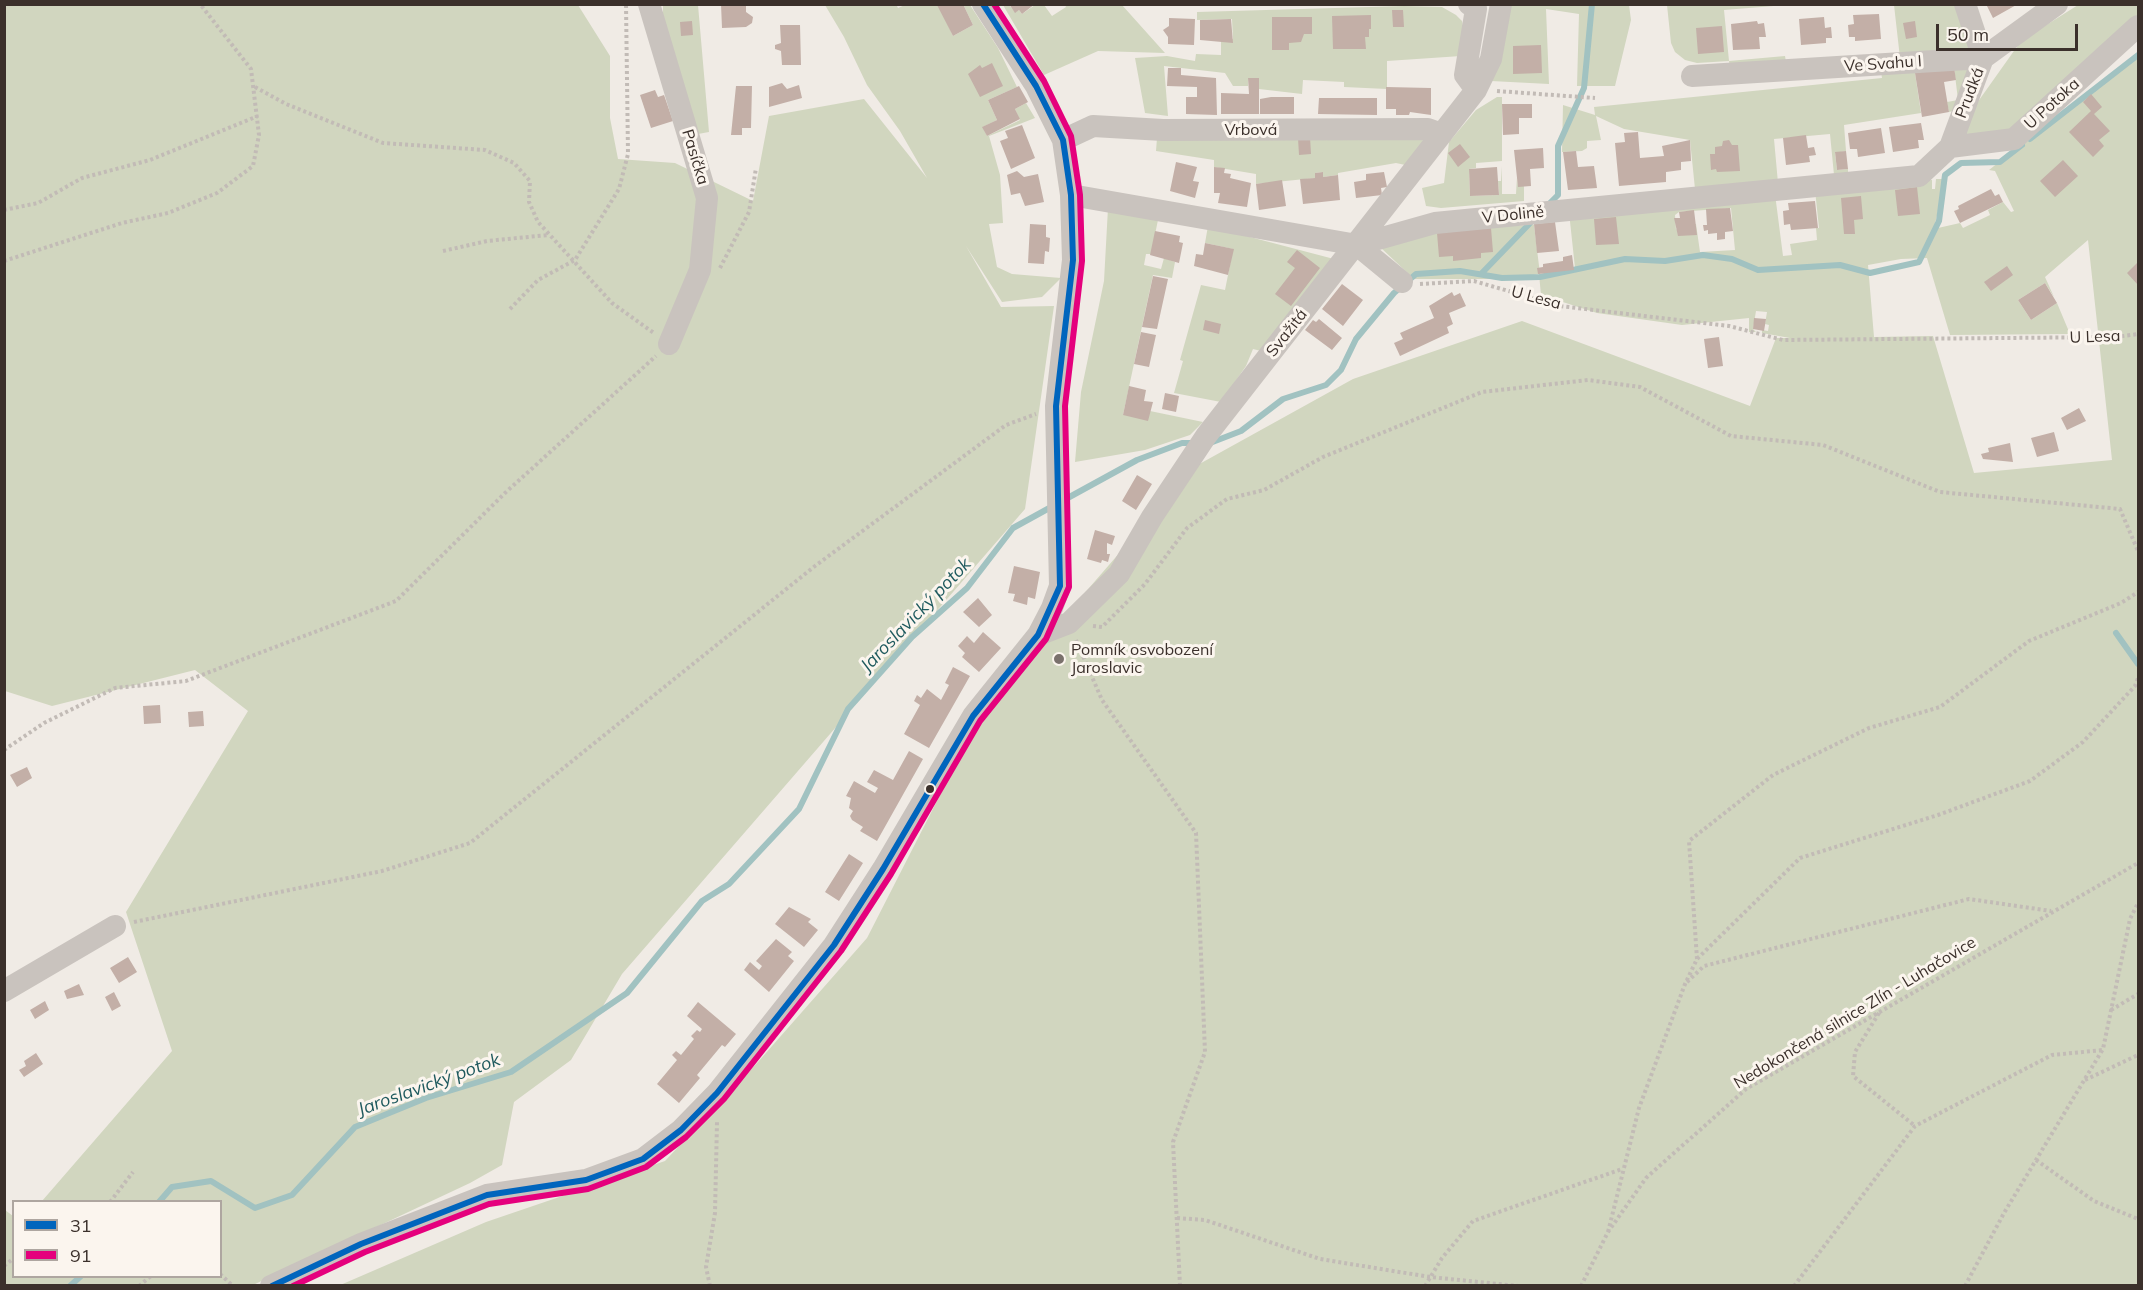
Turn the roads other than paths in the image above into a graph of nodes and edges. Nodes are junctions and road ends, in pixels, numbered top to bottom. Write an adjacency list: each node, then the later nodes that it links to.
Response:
1 (649, 4): 17 (street, Pasíčka)
2 (983, 4): 12 (street)
3 (1469, 4): 10 (street)
4 (1501, 4): 10 (street, Svažitá)
5 (1965, 4): 8 (street, Prudká)
6 (2057, 4): 8 (street)
7 (2139, 26): 13 (street, U Potoka)
8 (1983, 58): 9 (street, Ve Svahu I); 13 (street, Prudká)
9 (1692, 76)
10 (1476, 90): 11 (street, Svažitá)
11 (1442, 134): 12 (street, Vrbová); 15 (street, Svažitá)
12 (1063, 140): 14 (street)
13 (1950, 147): 15 (street, V Dolině)
14 (1071, 195): 15 (street, V Dolině); 18 (street)
15 (1357, 245): 16 (street); 18 (street, Svažitá)
16 (1402, 282)
17 (669, 344)
18 (1038, 635): 21 (street)
19 (115, 926): 20 (street)
20 (4, 991)
21 (271, 1286)

